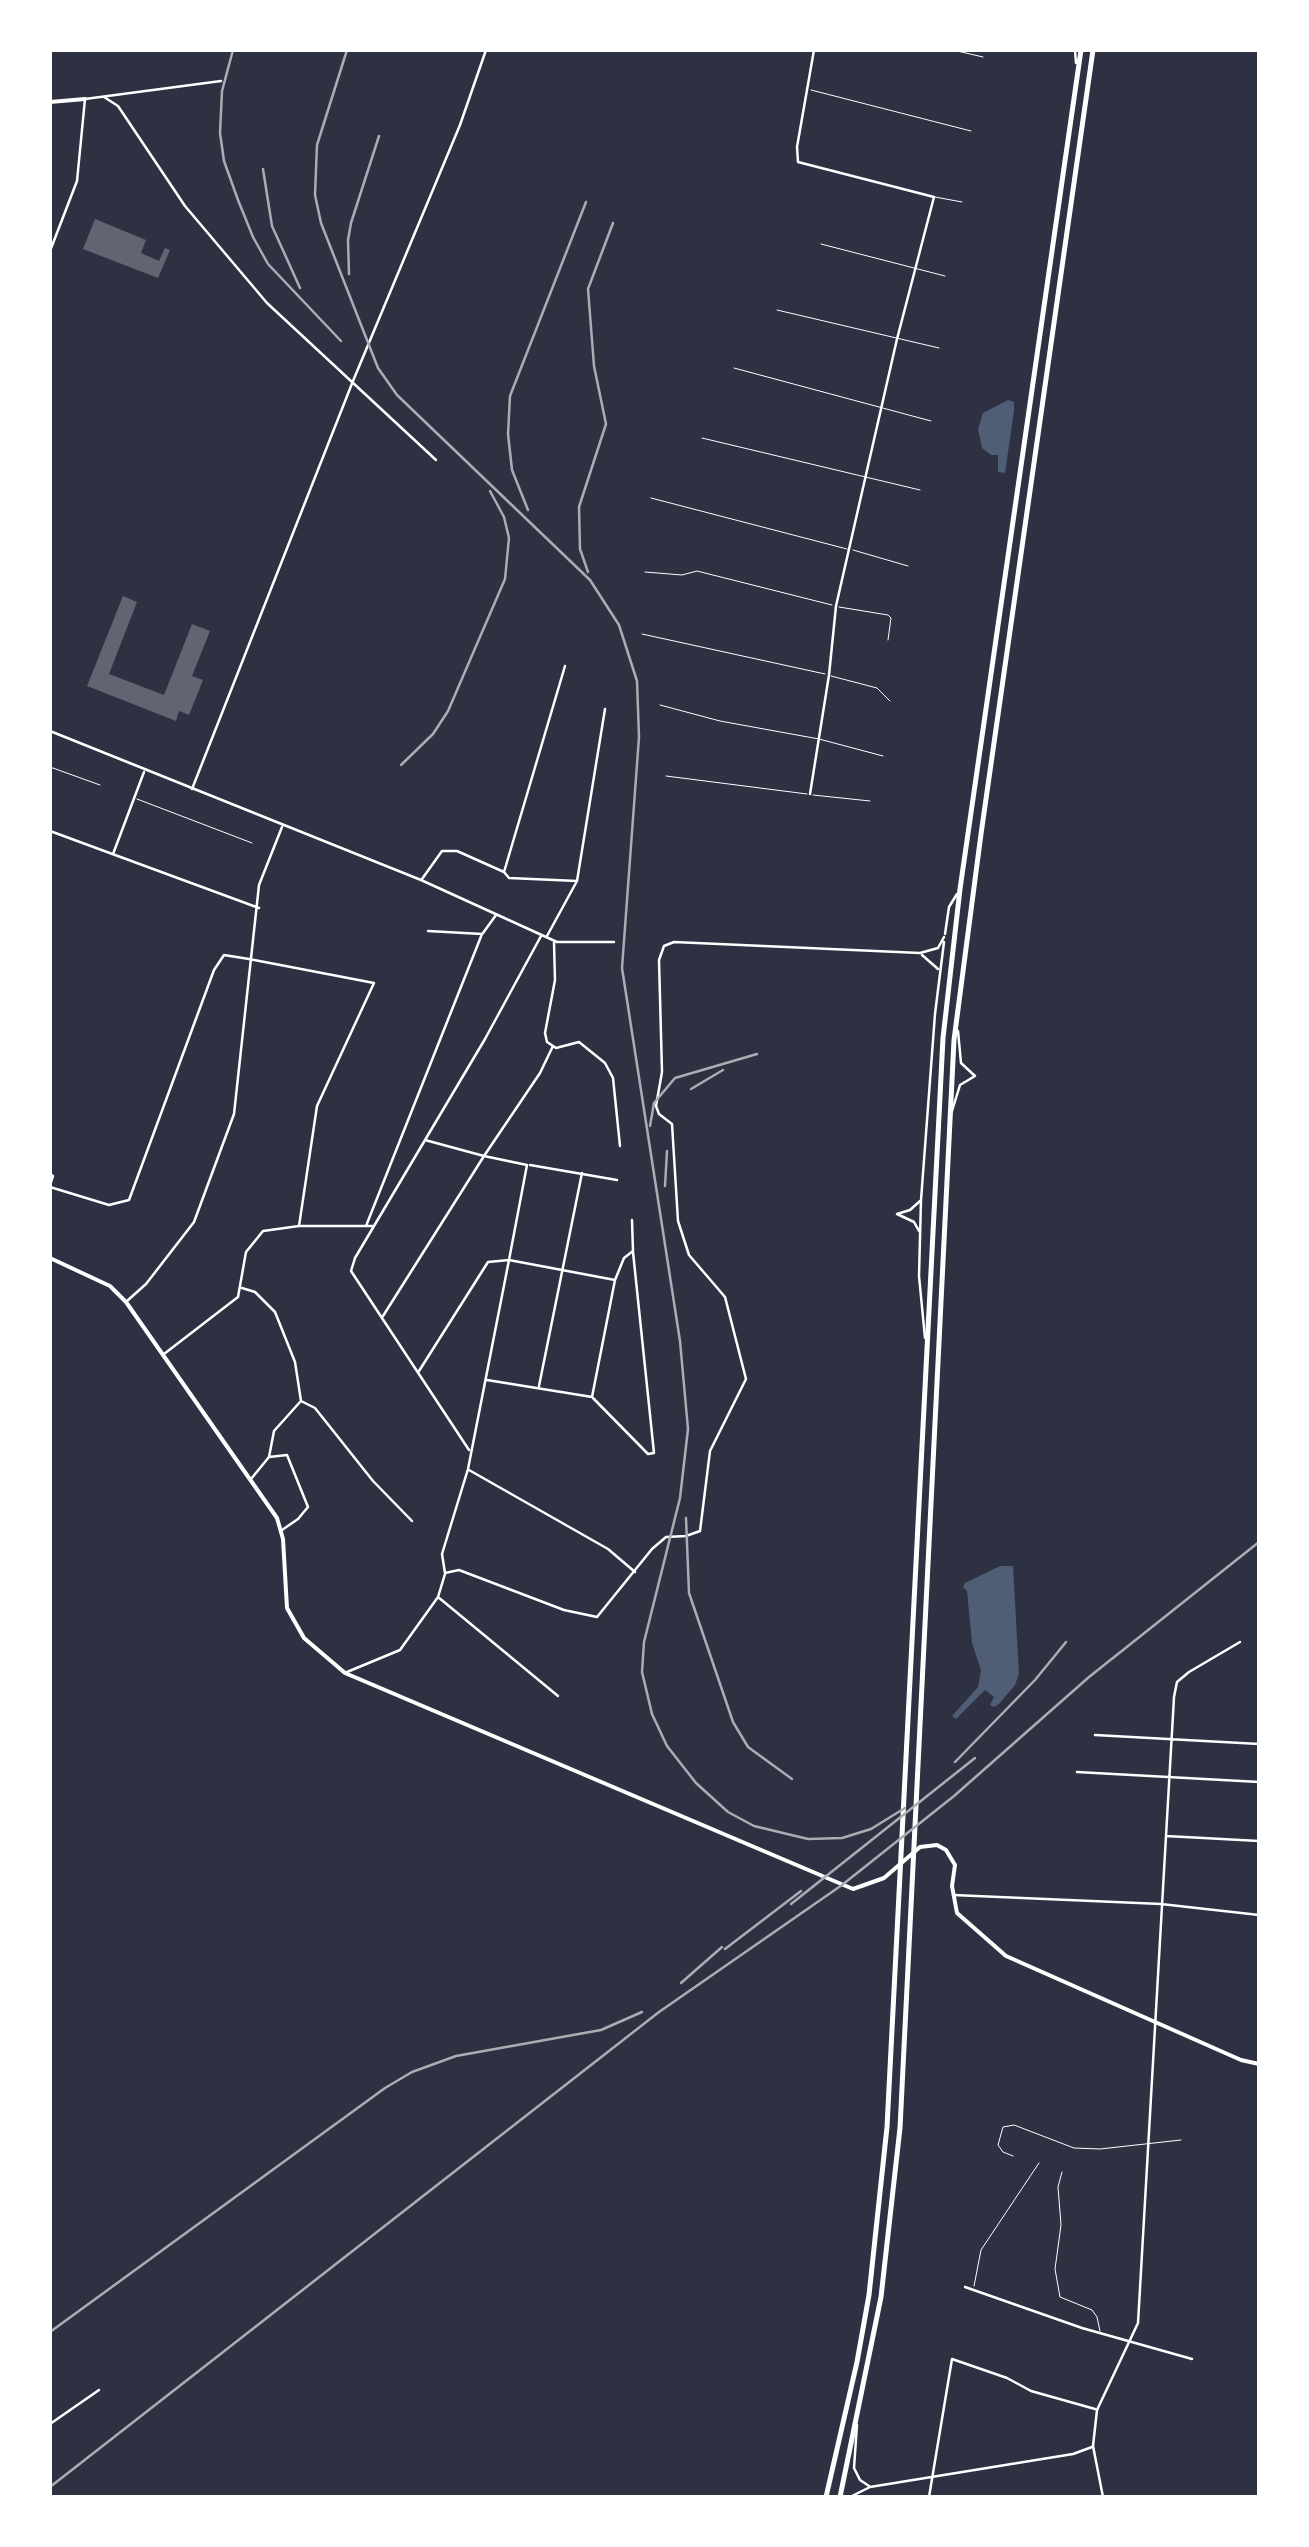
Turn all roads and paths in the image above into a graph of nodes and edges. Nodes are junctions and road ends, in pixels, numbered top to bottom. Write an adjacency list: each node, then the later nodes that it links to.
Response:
1 (486, 50): 23 (street)
2 (814, 50): 8 (street)
3 (954, 50): 6 (lane)
4 (1078, 50): 60 (highway)
5 (1095, 50): 72 (highway)
6 (983, 57)
7 (221, 81): 9 (street)
8 (808, 90): 12 (lane); 13 (street)
9 (104, 97): 10 (street); 23 (street)
10 (85, 100): 11 (street); 16 (street)
11 (50, 102)
12 (971, 131)
13 (934, 197): 14 (lane); 17 (street)
14 (962, 202)
15 (822, 244): 17 (lane)
16 (50, 251)
17 (917, 267): 18 (lane); 20 (street)
18 (946, 276)
19 (776, 310): 20 (lane)
20 (896, 339): 21 (lane); 24 (street)
21 (939, 348)
22 (734, 368): 24 (lane)
23 (354, 381): 27 (street); 49 (street)
24 (883, 410): 25 (lane); 28 (street)
25 (931, 421)
26 (702, 438): 28 (lane)
27 (436, 460)
28 (866, 479): 29 (lane); 31 (street)
29 (920, 490)
30 (651, 498): 31 (lane)
31 (849, 549): 32 (lane); 34 (street)
32 (908, 566)
33 (645, 572): 34 (lane)
34 (836, 606): 36 (lane); 38 (street)
35 (642, 634): 38 (lane)
36 (888, 640)
37 (566, 666): 57 (street)
38 (829, 675): 39 (lane); 43 (street)
39 (890, 701)
40 (660, 704): 43 (lane)
41 (605, 709): 59 (street)
42 (50, 732): 46 (street)
43 (819, 740): 44 (lane); 50 (street)
44 (883, 756)
45 (50, 766): 48 (lane)
46 (144, 771): 49 (street); 51 (street)
47 (666, 776): 50 (lane)
48 (100, 786)
49 (192, 790): 53 (street)
50 (810, 794): 52 (lane)
51 (134, 798): 55 (lane); 56 (street)
52 (870, 801)
53 (282, 826): 58 (street); 61 (street)
54 (50, 832): 56 (street)
55 (252, 842)
56 (112, 855): 61 (street)
57 (504, 872): 58 (street); 59 (street)
58 (421, 880): 62 (street)
59 (577, 881): 65 (street)
60 (960, 889): 66 (street); 97 (highway)
61 (258, 908): 70 (street)
62 (496, 915): 64 (street); 65 (street)
63 (428, 931): 64 (street)
64 (482, 934): 86 (street)
65 (544, 937): 67 (street); 75 (street)
66 (944, 937): 69 (street); 71 (street)
67 (554, 941): 68 (street); 73 (street)
68 (614, 942)
69 (920, 953): 71 (street); 110 (street)
70 (249, 959): 82 (street); 85 (street); 95 (street)
71 (938, 976): 83 (street)
72 (957, 1017): 74 (highway); 74 (street)
73 (553, 1046): 76 (street); 77 (street)
74 (949, 1127): 142 (highway)
75 (424, 1140): 77 (street); 87 (street)
76 (620, 1146)
77 (484, 1156): 78 (street); 96 (street)
78 (528, 1165): 80 (street); 91 (street)
79 (50, 1174): 82 (street)
80 (582, 1174): 81 (street); 92 (street)
81 (617, 1180)
82 (50, 1186)
83 (922, 1200): 88 (street); 88 (street)
84 (632, 1220): 89 (street)
85 (299, 1226): 86 (street); 94 (street)
86 (366, 1226): 87 (street)
87 (374, 1226): 96 (street)
88 (920, 1232): 97 (street)
89 (632, 1251): 93 (street); 102 (street)
90 (50, 1258): 95 (street)
91 (509, 1260): 92 (street); 99 (street); 100 (street)
92 (562, 1269): 93 (street); 101 (street)
93 (615, 1280): 102 (street)
94 (242, 1288): 98 (street); 103 (street)
95 (126, 1302): 98 (street)
96 (382, 1318): 99 (street)
97 (926, 1339): 146 (highway)
98 (163, 1355): 107 (street)
99 (418, 1372): 104 (street)
100 (485, 1379): 101 (street); 104 (street)
101 (538, 1388): 102 (street)
102 (592, 1397)
103 (301, 1401): 105 (street); 108 (street)
104 (470, 1452): 106 (street)
105 (270, 1456): 107 (street); 109 (street)
106 (468, 1469): 110 (street); 111 (street)
107 (251, 1479): 109 (street)
108 (412, 1521)
109 (282, 1530): 114 (street)
110 (636, 1572): 111 (street)
111 (445, 1573): 112 (street)
112 (438, 1598): 114 (street); 115 (street)
113 (1240, 1642): 117 (street)
114 (344, 1673): 124 (street)
115 (558, 1696)
116 (1095, 1735): 117 (street)
117 (1172, 1739): 118 (street); 120 (street)
118 (1259, 1744)
119 (1076, 1772): 120 (street)
120 (1169, 1778): 121 (street); 122 (street)
121 (1259, 1782)
122 (1166, 1836): 123 (street); 125 (street)
123 (1259, 1842)
124 (952, 1895): 125 (street); 127 (street)
125 (1161, 1904): 126 (street); 127 (street)
126 (1259, 1915)
127 (1156, 2022): 128 (street); 130 (street)
128 (1259, 2064)
129 (1181, 2140): 130 (lane)
130 (1149, 2144): 131 (lane); 137 (street)
131 (1014, 2156)
132 (1040, 2163): 135 (lane)
133 (1062, 2172): 136 (lane)
134 (965, 2287): 135 (street)
135 (974, 2290): 136 (street)
136 (1100, 2332): 137 (street)
137 (1128, 2340): 138 (street); 140 (street)
138 (1192, 2358)
139 (99, 2390): 141 (street)
140 (1097, 2410): 143 (street); 144 (street)
141 (50, 2424)
142 (857, 2424): 145 (street); 147 (highway)
143 (1093, 2446): 144 (street); 150 (street)
144 (932, 2478): 145 (street); 149 (street)
145 (870, 2487): 148 (street)
146 (826, 2497)
147 (840, 2497)
148 (850, 2497)
149 (929, 2497)
150 (1104, 2497)

